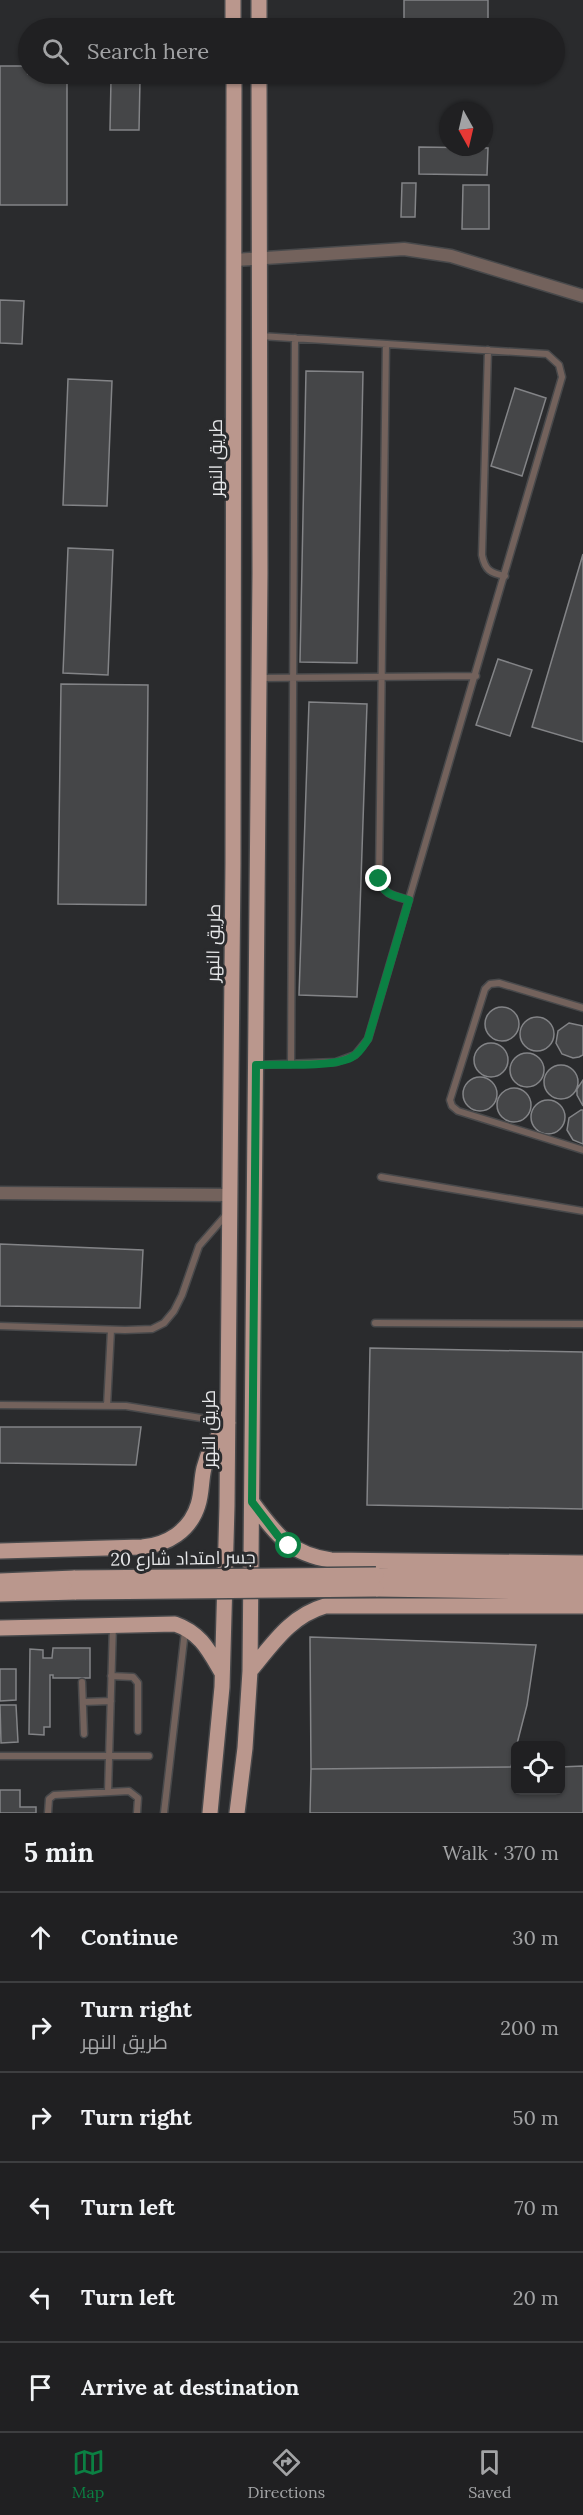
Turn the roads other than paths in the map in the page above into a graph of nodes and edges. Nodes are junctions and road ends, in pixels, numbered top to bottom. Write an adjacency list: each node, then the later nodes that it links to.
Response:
1 (233, 0): 3 (main road)
2 (259, 0): 4 (main road)
3 (233, 18)
4 (259, 18)
5 (234, 84): 8 (main road, طريق النهر)
6 (259, 84): 7 (main road)
7 (260, 258): 8 (street); 9 (street); 10 (main road)
8 (235, 260): 26 (main road, طريق النهر)
9 (583, 296)
10 (260, 336): 11 (lane); 18 (main road)
11 (295, 338): 12 (lane); 16 (lane)
12 (386, 344): 13 (lane); 17 (lane)
13 (488, 350): 14 (lane); 14 (lane)
14 (505, 576): 15 (lane)
15 (476, 676): 17 (lane); 19 (lane)
16 (293, 677): 17 (lane); 18 (lane); 21 (lane)
17 (382, 677): 19 (lane)
18 (259, 678): 22 (main road)
19 (409, 900): 21 (lane)
20 (583, 1008): 23 (lane)
21 (291, 1064): 22 (lane)
22 (256, 1065): 36 (main road)
23 (583, 1150)
24 (381, 1177): 27 (lane)
25 (0, 1193): 26 (street)
26 (229, 1195): 28 (main road, طريق النهر)
27 (583, 1211)
28 (229, 1212): 32 (lane); 35 (main road, طريق النهر)
29 (375, 1323): 30 (lane)
30 (583, 1324)
31 (0, 1326): 32 (lane)
32 (111, 1330): 34 (lane)
33 (0, 1405): 34 (lane)
34 (107, 1406): 35 (lane)
35 (228, 1423): 37 (main road); 50 (main road, طريق النهر)
36 (252, 1502): 38 (main road); 49 (main road)
37 (0, 1551)
38 (583, 1563)
39 (583, 1577): 41 (main road, جسر امتداد شارع 20)
40 (0, 1581): 42 (main road, جسر امتداد شارع 20)
41 (376, 1582): 42 (main road, جسر امتداد شارع 20, bridge); 43 (main road, جسر امتداد شارع 20)
42 (75, 1585): 44 (main road, جسر امتداد شارع 20)
43 (583, 1592)
44 (0, 1594)
45 (583, 1606): 49 (main road)
46 (113, 1625): 47 (main road); 48 (main road); 51 (lane)
47 (0, 1628)
48 (186, 1628): 50 (main road); 63 (lane)
49 (250, 1671): 65 (main road)
50 (222, 1674): 64 (main road, طريق النهر)
51 (111, 1676): 53 (lane); 55 (lane)
52 (82, 1682): 54 (lane)
53 (111, 1701): 54 (lane); 58 (lane)
54 (83, 1702): 56 (lane)
55 (138, 1731)
56 (84, 1734)
57 (0, 1756): 58 (lane)
58 (109, 1756): 59 (lane); 60 (lane)
59 (149, 1756)
60 (108, 1792): 61 (lane); 62 (lane)
61 (48, 1813)
62 (137, 1813)
63 (164, 1813)
64 (210, 1813)
65 (237, 1813)

